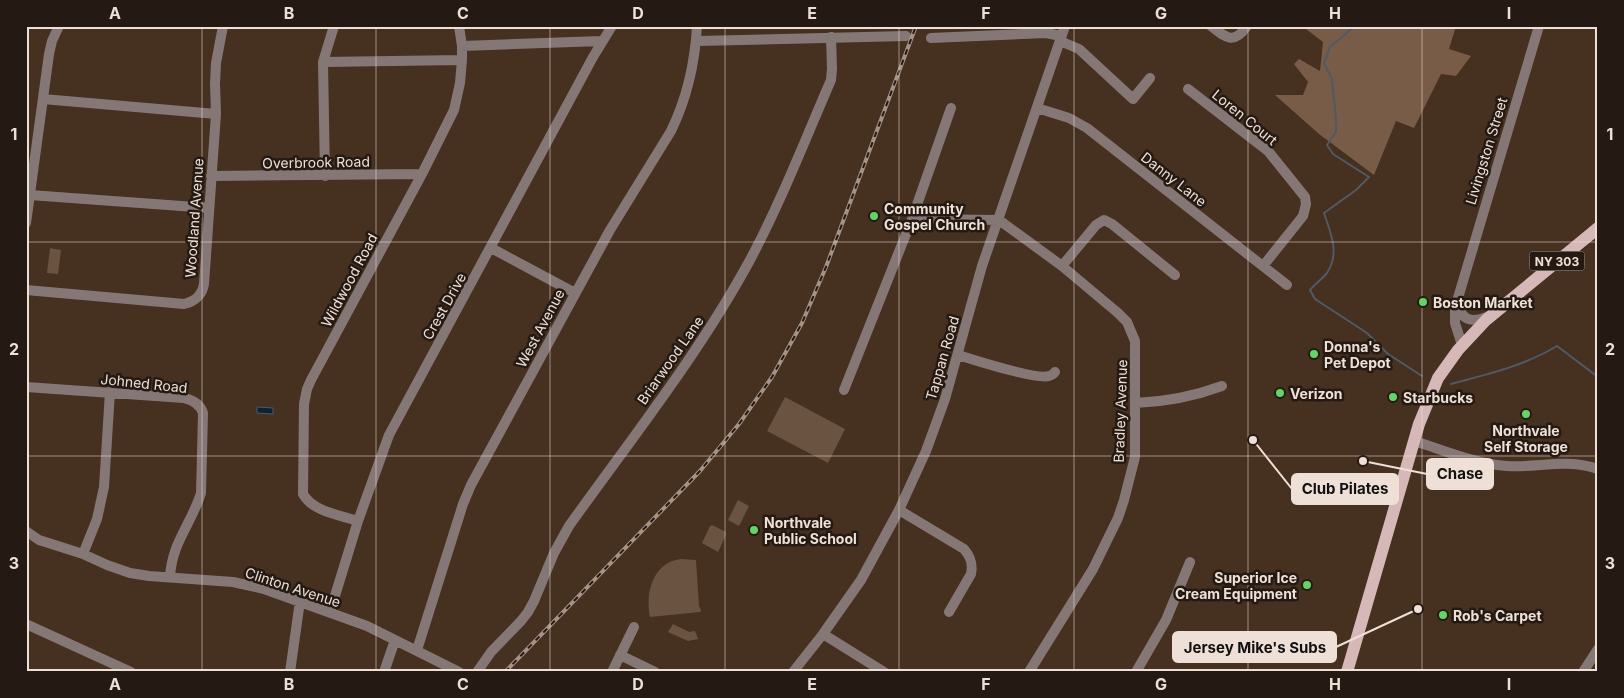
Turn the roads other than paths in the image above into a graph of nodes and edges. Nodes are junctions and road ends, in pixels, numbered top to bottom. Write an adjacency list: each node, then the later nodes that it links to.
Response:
1 (59, 26): 22 (street)
2 (223, 26): 25 (street, Woodland Avenue)
3 (334, 26): 19 (street)
4 (459, 26): 17 (street, Wildwood Road)
5 (612, 26): 16 (street, Crest Drive)
6 (697, 26): 15 (street, West Avenue)
7 (1211, 26): 8 (street)
8 (1246, 26)
9 (1539, 26): 42 (street, Livingston Street)
10 (876, 31): 12 (street); 13 (street)
11 (1062, 34): 14 (street); 20 (street); 24 (street, Tappan Road)
12 (906, 36)
13 (832, 37): 15 (street); 74 (street, Briarwood Lane)
14 (931, 38)
15 (696, 41): 41 (street, West Avenue)
16 (601, 42): 17 (street); 35 (street, Crest Drive)
17 (462, 46): 18 (street, Wildwood Road)
18 (462, 60): 19 (street); 26 (street, Wildwood Road)
19 (323, 62): 28 (street)
20 (1150, 78)
21 (1188, 89): 37 (street, Loren Court)
22 (43, 99): 25 (street); 29 (street)
23 (951, 108): 31 (street)
24 (1037, 108): 32 (street, Tappan Road); 37 (street, Danny Lane)
25 (216, 114): 27 (street, Woodland Avenue)
26 (422, 174): 28 (street, Overbrook Road); 55 (street, Wildwood Road)
27 (211, 176): 28 (street, Overbrook Road); 30 (street, Woodland Avenue)
28 (325, 176)
29 (30, 195): 30 (street); 33 (street)
30 (209, 208): 40 (street, Woodland Avenue)
31 (912, 219): 32 (street); 49 (street)
32 (999, 220): 36 (street, Bradley Avenue); 45 (street, Tappan Road)
33 (26, 223)
34 (1598, 228): 43 (main road, NY 303)
35 (491, 248): 41 (street); 55 (street, Crest Drive)
36 (1062, 266): 38 (street); 51 (street, Bradley Avenue)
37 (1263, 266): 39 (street, Danny Lane)
38 (1175, 275)
39 (1287, 285)
40 (26, 290)
41 (574, 293): 67 (street, West Avenue)
42 (1457, 302): 43 (street); 44 (street, Livingston Street)
43 (1490, 316): 44 (main road)
44 (1462, 345): 52 (main road)
45 (958, 355): 46 (street); 54 (street, Tappan Road)
46 (1056, 372)
47 (1222, 386): 51 (street)
48 (26, 387): 50 (street, Johned Road)
49 (844, 390)
50 (110, 392): 57 (street); 59 (street, Johned Road)
51 (1135, 403): 79 (street, Bradley Avenue)
52 (1414, 441): 53 (street); 81 (main road)
53 (1598, 469)
54 (900, 510): 62 (street); 65 (street, Tappan Road)
55 (358, 520): 61 (street, Crest Drive)
56 (26, 531): 57 (street, Clinton Avenue)
57 (83, 554): 59 (street, Clinton Avenue)
58 (1190, 562): 80 (street)
59 (170, 577): 60 (street, Clinton Avenue)
60 (300, 600): 61 (street, Clinton Avenue); 71 (street)
61 (330, 612): 66 (street, Clinton Avenue)
62 (949, 612)
63 (27, 625): 70 (street)
64 (634, 627): 69 (street)
65 (823, 634): 77 (street, Tappan Road); 78 (street)
66 (395, 640): 67 (street, Clinton Avenue); 72 (street)
67 (417, 650): 73 (street, Clinton Avenue)
68 (1598, 650): 82 (street)
69 (620, 656): 75 (street); 76 (street)
70 (131, 672)
71 (290, 672)
72 (384, 672)
73 (459, 672)
74 (477, 672)
75 (612, 672)
76 (656, 672)
77 (793, 672)
78 (884, 672)
79 (1029, 672)
80 (1136, 672)
81 (1347, 672)
82 (1583, 672)

